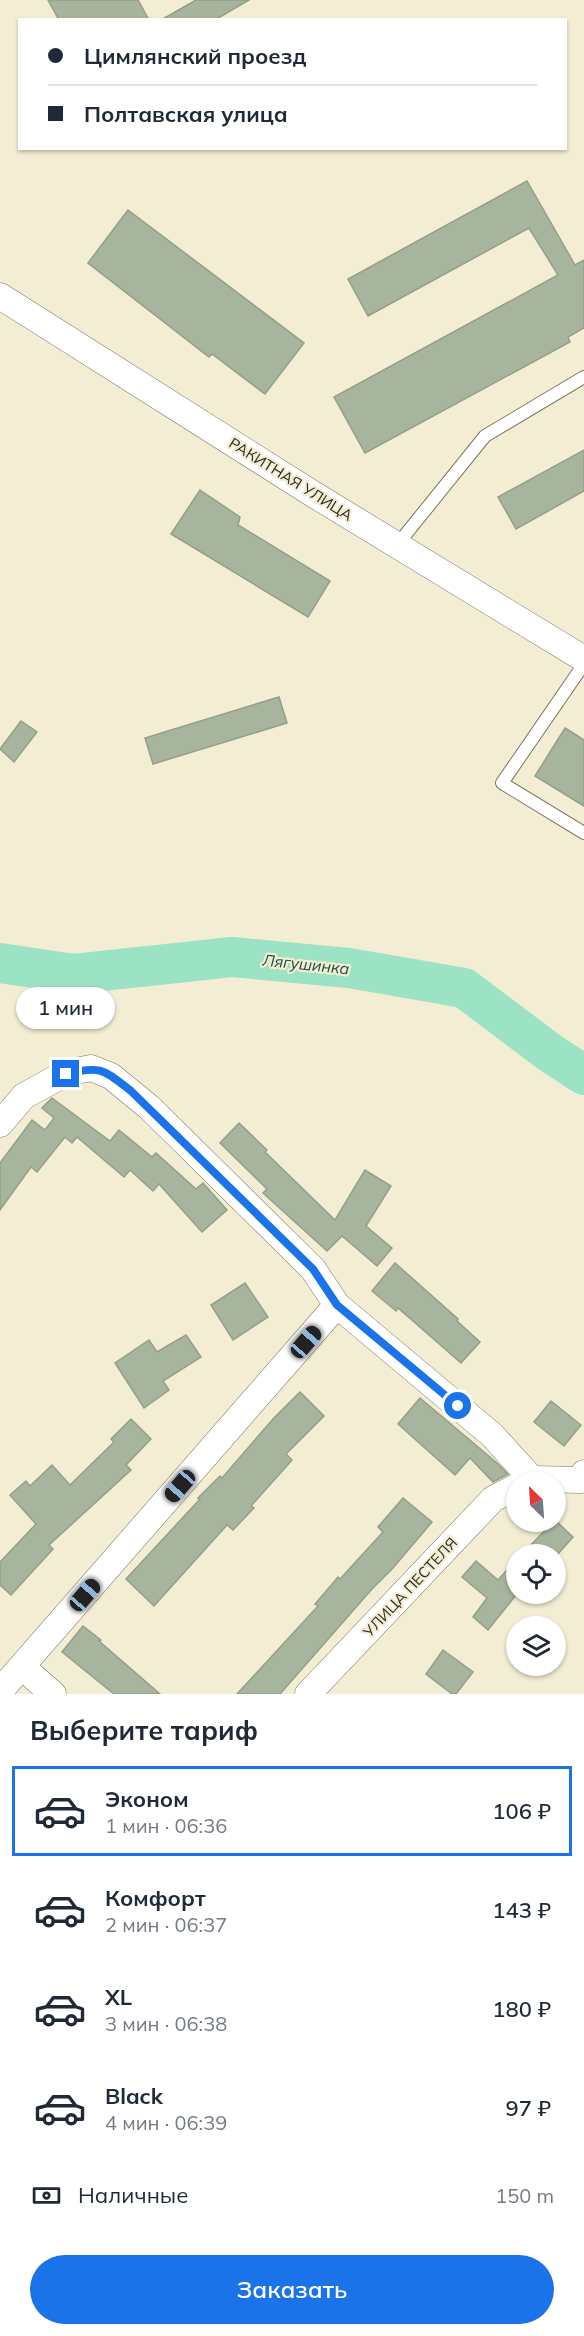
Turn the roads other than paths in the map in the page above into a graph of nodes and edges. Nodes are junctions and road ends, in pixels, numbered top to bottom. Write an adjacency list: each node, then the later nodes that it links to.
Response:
1 (0, 296): 3 (street, РАКИТНАЯ УЛИЦА)
2 (584, 377): 3 (lane)
3 (397, 545): 4 (street, РАКИТНАЯ УЛИЦА)
4 (584, 659)
5 (584, 664): 6 (lane)
6 (584, 833)
7 (0, 1124): 8 (street)
8 (337, 1305): 9 (street); 13 (street)
9 (517, 1472)
10 (582, 1479): 11 (street)
11 (566, 1480)
12 (506, 1492): 16 (street, УЛИЦА ПЕСТЕЛЯ)
13 (22, 1667): 14 (street); 15 (street)
14 (0, 1691)
15 (53, 1694)
16 (308, 1694)

